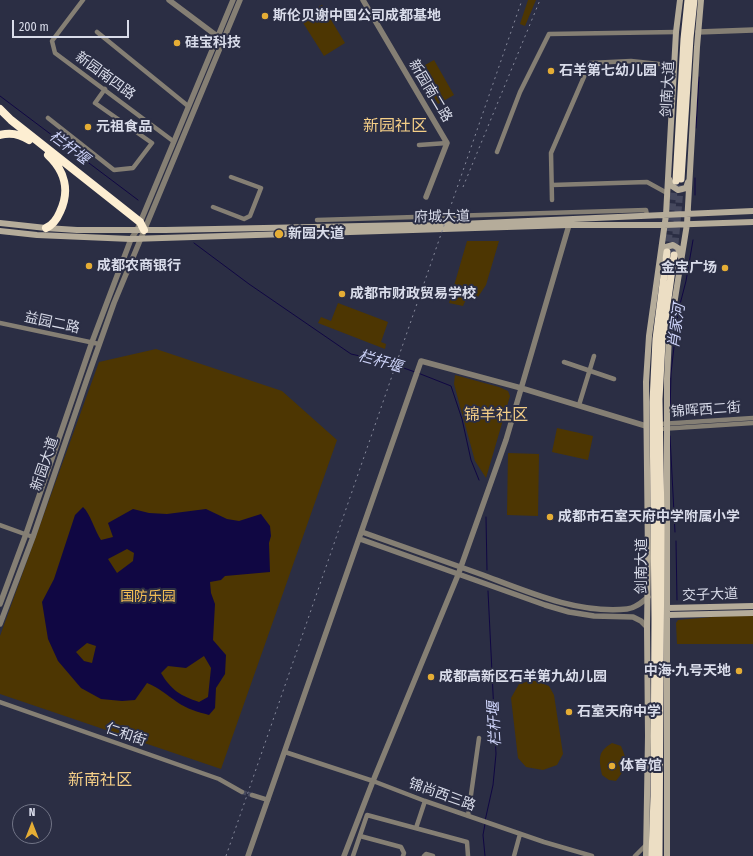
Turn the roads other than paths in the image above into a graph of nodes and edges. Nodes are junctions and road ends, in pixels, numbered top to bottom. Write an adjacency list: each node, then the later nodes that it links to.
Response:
1 (83, 0): 16 (street, 新园南四路)
2 (169, 0): 14 (street)
3 (233, 0): 14 (street, 新园大道)
4 (240, 0): 45 (street, 新园大道)
5 (363, 0): 23 (street, 新园南二路)
6 (680, 0): 12 (main road)
7 (688, 0): 8 (highway, 剑南大道)
8 (694, 0)
9 (701, 0): 13 (main road)
10 (753, 30): 13 (street)
11 (97, 32): 17 (street)
12 (676, 32): 25 (street); 27 (main road)
13 (698, 32): 28 (main road)
14 (218, 36): 17 (street, 新园大道)
15 (658, 64): 29 (street)
16 (105, 89): 19 (street); 22 (street, 新园南四路)
17 (188, 106): 22 (street, 新园大道)
18 (0, 109): 20 (highway)
19 (48, 118)
20 (25, 135): 21 (highway); 44 (highway); 45 (highway)
21 (0, 136)
22 (173, 141): 45 (street, 新园大道)
23 (447, 143): 24 (street); 31 (street, 新园南二路)
24 (419, 146)
25 (497, 152)
26 (231, 177): 33 (street)
27 (668, 178): 28 (main road); 30 (main road)
28 (690, 178): 35 (main road)
29 (552, 185): 30 (street); 32 (street)
30 (667, 193): 37 (main road)
31 (426, 197)
32 (552, 200)
33 (213, 207)
34 (753, 211): 35 (main road, 府城大道)
35 (688, 214): 37 (main road, 府城大道); 41 (main road)
36 (647, 215): 37 (main road, 府城大道); 38 (street); 45 (main road, 府城大道)
37 (666, 215): 42 (main road)
38 (317, 220)
39 (753, 222): 41 (main road, 府城大道)
40 (0, 223): 44 (main road)
41 (687, 224): 42 (main road, 府城大道); 50 (main road)
42 (664, 225): 43 (main road, 府城大道); 49 (main road)
43 (569, 226): 45 (main road, 府城大道); 60 (street)
44 (46, 228): 45 (main road)
45 (140, 230): 47 (main road, 府城大道); 53 (street, 新园大道)
46 (0, 231): 47 (main road, 府城大道)
47 (131, 239): 52 (street, 新园大道)
48 (671, 253): 61 (highway, 剑南大道)
49 (660, 259): 50 (main road); 59 (main road)
50 (680, 262): 58 (main road)
51 (0, 324): 52 (street, 益园二路)
52 (92, 342): 53 (street, 益园二路); 70 (street, 新园大道)
53 (99, 344): 71 (street, 新园大道)
54 (594, 356): 56 (street)
55 (564, 362): 56 (street)
56 (589, 371): 57 (street); 62 (street)
57 (614, 379)
58 (667, 379): 61 (main road); 66 (main road)
59 (646, 382): 61 (main road); 65 (main road)
60 (521, 388): 62 (street); 69 (street); 76 (street)
61 (656, 401): 66 (highway, 剑南大道); 74 (highway, 剑南大道)
62 (579, 405): 65 (street)
63 (753, 418): 66 (street, 锦晖西二街)
64 (753, 423): 66 (street, 锦晖西二街)
65 (646, 426): 75 (main road)
66 (663, 426): 67 (highway, 剑南大道); 72 (main road)
67 (660, 523): 72 (main road); 112 (highway, 剑南大道)
68 (0, 525): 70 (street)
69 (362, 532): 73 (street); 76 (street)
70 (26, 534): 71 (street); 79 (street, 新园大道)
71 (33, 537): 83 (street, 新园大道)
72 (668, 538): 81 (main road)
73 (360, 539): 77 (street); 87 (street)
74 (655, 543): 75 (main road); 91 (highway, 剑南大道)
75 (648, 558): 78 (main road)
76 (461, 567): 77 (street); 78 (street)
77 (458, 575): 84 (street); 88 (street)
78 (648, 597): 84 (main road)
79 (0, 604)
80 (753, 606): 81 (main road, 交子大道)
81 (667, 612): 82 (main road, 交子大道); 113 (main road)
82 (753, 613)
83 (0, 624)
84 (647, 627): 94 (main road)
85 (0, 702): 89 (street, 仁和街)
86 (479, 738): 95 (street)
87 (285, 752): 88 (street, 锦尚西三路); 92 (street)
88 (373, 781): 93 (street, 锦尚西三路); 101 (street)
89 (242, 792)
90 (252, 795): 92 (street)
91 (654, 796): 94 (main road); 111 (highway, 剑南大道)
92 (268, 800): 100 (street)
93 (425, 801): 95 (street, 锦尚西三路); 96 (street)
94 (646, 810): 99 (main road)
95 (468, 816): 97 (street, 锦尚西三路)
96 (416, 828): 98 (street); 106 (street)
97 (520, 834): 107 (street); 108 (street, 锦尚西三路)
98 (360, 836): 102 (street); 103 (street)
99 (646, 845): 109 (street); 110 (main road)
100 (248, 856)
101 (344, 856)
102 (353, 856)
103 (403, 856)
104 (424, 856): 105 (street)
105 (432, 856)
106 (468, 856)
107 (514, 856)
108 (592, 856)
109 (635, 856)
110 (646, 856)
111 (652, 856)
112 (659, 856)
113 (667, 856)

